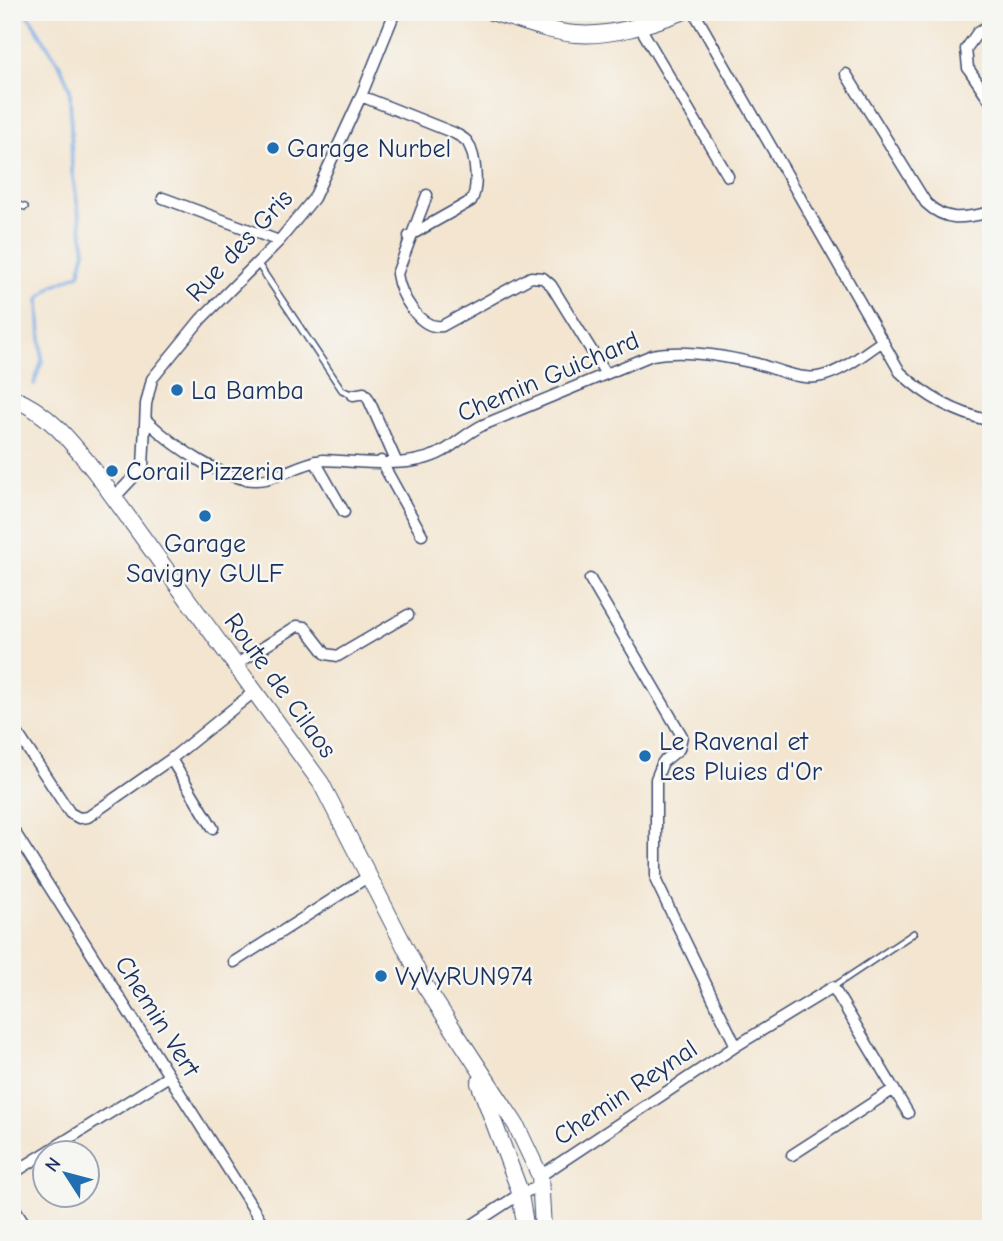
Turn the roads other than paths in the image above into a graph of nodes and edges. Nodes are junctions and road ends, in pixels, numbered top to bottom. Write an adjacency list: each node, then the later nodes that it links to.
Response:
1 (395, 12): 8 (street, Rue des Gris)
2 (491, 12): 6 (main road)
3 (682, 12): 6 (main road)
4 (694, 12): 19 (street)
5 (991, 24): 9 (street)
6 (640, 27): 10 (street)
7 (846, 74): 15 (street)
8 (361, 96): 16 (street); 17 (street, Rue des Gris)
9 (991, 102)
10 (728, 176)
11 (427, 195): 16 (street)
12 (163, 198): 17 (street)
13 (12, 204): 14 (lane)
14 (25, 207)
15 (991, 212)
16 (409, 236): 20 (street)
17 (279, 241): 18 (street, Rue des Gris)
18 (257, 263): 21 (lane); 23 (street, Rue des Gris)
19 (883, 341): 20 (street, Chemin Guichard); 24 (street)
20 (606, 374): 27 (street, Chemin Guichard)
21 (354, 395): 27 (street)
22 (12, 398): 28 (main road, Route de Cilaos)
23 (147, 421): 25 (street, Chemin Guichard); 28 (street, Rue des Gris)
24 (991, 421)
25 (314, 461): 26 (street, Chemin Guichard); 29 (street)
26 (381, 461): 27 (street, Chemin Guichard); 30 (street)
27 (396, 461)
28 (114, 498): 33 (main road, Route de Cilaos)
29 (344, 512)
30 (422, 535)
31 (590, 579): 43 (street)
32 (408, 615): 33 (street)
33 (237, 664): 34 (main road, Route de Cilaos)
34 (255, 691): 36 (street); 39 (main road, Route de Cilaos)
35 (12, 725): 36 (street)
36 (171, 759): 38 (street)
37 (12, 828): 44 (street, Chemin Vert)
38 (213, 828)
39 (369, 876): 41 (street); 46 (main road, Route de Cilaos)
40 (914, 933): 42 (lane)
41 (234, 962)
42 (833, 987): 43 (street, Chemin Reynal); 45 (street)
43 (736, 1046): 50 (street, Chemin Reynal)
44 (169, 1076): 49 (street); 54 (street, Chemin Vert)
45 (894, 1089): 47 (street); 48 (street)
46 (492, 1099): 50 (main road, Route de Cilaos); 51 (main road, Route de Cilaos)
47 (908, 1113)
48 (792, 1155)
49 (12, 1174)
50 (540, 1181): 51 (street, Chemin Reynal); 57 (main road, Route de Cilaos)
51 (520, 1194): 55 (street, Chemin Reynal); 56 (main road, Route de Cilaos)
52 (12, 1204): 53 (street)
53 (28, 1229)
54 (266, 1229)
55 (466, 1229)
56 (526, 1229)
57 (543, 1229)

